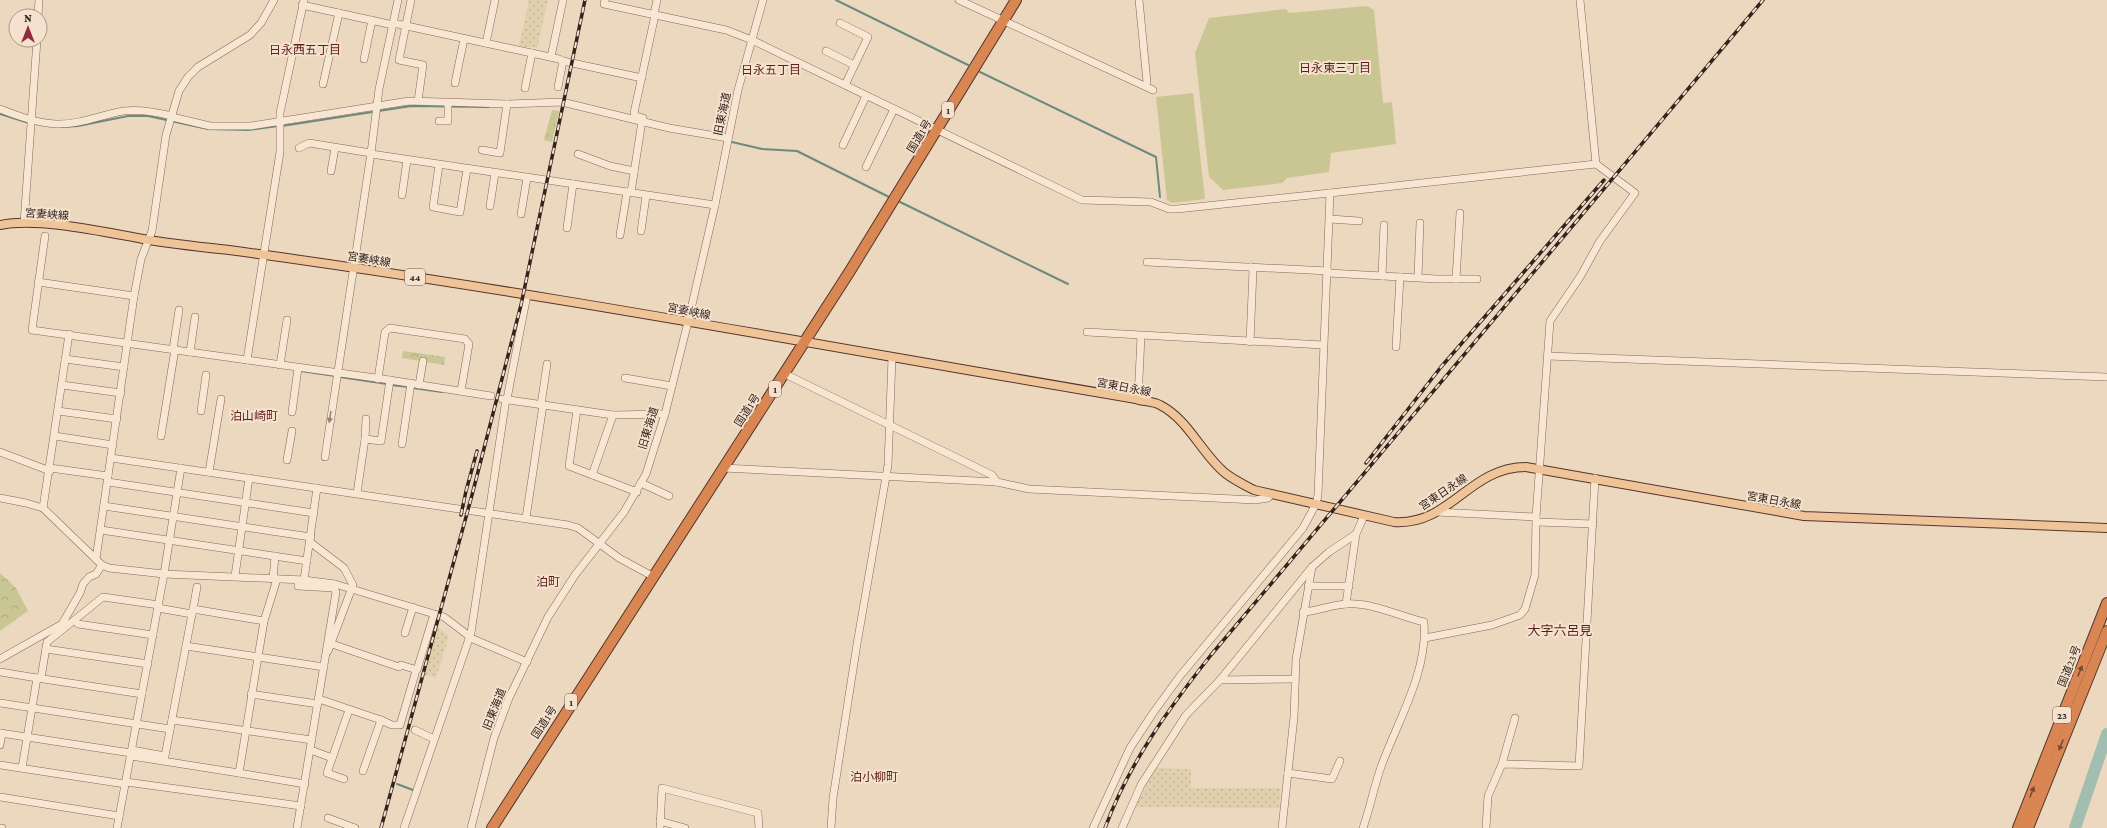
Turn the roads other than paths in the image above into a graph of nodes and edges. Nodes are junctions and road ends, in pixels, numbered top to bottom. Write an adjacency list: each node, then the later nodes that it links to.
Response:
1 (274, 0): 46 (street)
2 (398, 0): 19 (street)
3 (411, 0): 20 (street)
4 (495, 0): 23 (street)
5 (563, 0): 27 (street)
6 (605, 0): 15 (street)
7 (657, 0): 15 (street)
8 (763, 0): 22 (street, 旧東海道)
9 (960, 0): 17 (street)
10 (1016, 0): 17 (highway, 国道1号 / 1)
11 (1139, 0): 32 (street)
12 (1580, 0): 60 (street)
13 (303, 2): 14 (street); 50 (street)
14 (339, 13): 16 (street); 34 (street)
15 (655, 14): 22 (street); 31 (street)
16 (372, 20): 19 (street); 28 (street)
17 (1003, 21): 38 (street); 51 (highway, 国道1号 / 1)
18 (840, 23): 30 (street)
19 (393, 24): 20 (street); 44 (street)
20 (406, 26): 21 (street); 40 (street)
21 (464, 39): 23 (street); 33 (street)
22 (752, 40): 35 (street); 52 (street, 旧東海道)
23 (486, 43): 26 (street)
24 (37, 48): 49 (street)
25 (826, 52): 30 (street)
26 (532, 53): 27 (street); 37 (street)
27 (550, 57): 29 (street)
28 (364, 59)
29 (563, 61): 31 (street); 36 (street)
30 (854, 65): 35 (street)
31 (642, 78): 48 (street)
32 (1147, 82)
33 (455, 83)
34 (323, 84)
35 (845, 85): 39 (street)
36 (558, 87)
37 (525, 88)
38 (1153, 90)
39 (866, 96): 45 (street); 53 (street)
40 (418, 102): 41 (street); 44 (street)
41 (448, 106): 42 (street); 47 (street)
42 (507, 106): 48 (street); 56 (street)
43 (0, 109): 49 (street)
44 (376, 109): 50 (street); 57 (street)
45 (894, 109): 51 (street); 62 (street)
46 (171, 119): 49 (street); 50 (street); 87 (street)
47 (439, 121)
48 (644, 122): 52 (street); 64 (street)
49 (32, 123): 79 (street)
50 (280, 124): 88 (street)
51 (936, 130): 70 (street); 109 (highway, 国道1号 / 1)
52 (728, 138): 73 (street, 旧東海道)
53 (843, 145)
54 (299, 148): 55 (street)
55 (335, 148): 57 (street); 65 (street)
56 (482, 150)
57 (371, 154): 59 (street); 91 (street)
58 (578, 154): 64 (street)
59 (407, 160): 61 (street); 71 (street)
60 (1596, 164): 70 (street); 115 (street)
61 (439, 165): 63 (street); 63 (street)
62 (866, 167)
63 (467, 169): 66 (street)
64 (634, 170): 69 (street)
65 (331, 171)
66 (496, 173): 67 (street); 74 (street)
67 (527, 178): 68 (street); 76 (street)
68 (573, 184): 69 (street); 83 (street)
69 (629, 192): 72 (street); 85 (street)
70 (1330, 193): 77 (street)
71 (402, 194)
72 (646, 196): 73 (street); 84 (street)
73 (715, 205): 104 (street, 旧東海道)
74 (490, 206)
75 (1460, 213): 96 (street)
76 (521, 214)
77 (1330, 219): 78 (street); 92 (street)
78 (1359, 221)
79 (24, 223): 81 (main road, 宮妻峡線 / 44); 87 (main road, 宮妻峡線 / 44)
80 (1420, 223): 95 (street)
81 (0, 225)
82 (1384, 225): 93 (street)
83 (567, 228)
84 (641, 231)
85 (620, 235)
86 (45, 236): 98 (street)
87 (148, 240): 88 (main road, 宮妻峡線 / 44); 100 (street)
88 (263, 255): 91 (main road, 宮妻峡線 / 44); 118 (street)
89 (1147, 262): 90 (street)
90 (1251, 267): 92 (street); 110 (street)
91 (353, 268): 99 (main road, 宮妻峡線 / 44); 126 (street)
92 (1328, 272): 93 (street); 111 (street)
93 (1382, 276): 94 (street)
94 (1400, 277): 95 (street); 112 (street)
95 (1418, 278): 96 (street)
96 (1456, 279): 97 (street)
97 (1477, 279)
98 (38, 282): 100 (street); 106 (street)
99 (528, 295): 104 (main road, 宮妻峡線 / 44); 139 (street)
100 (134, 296): 108 (street)
101 (179, 310): 113 (street)
102 (195, 317): 114 (street)
103 (287, 320): 121 (street)
104 (688, 322): 109 (main road, 宮妻峡線 / 44); 134 (street, 旧東海道)
105 (1087, 332): 107 (street)
106 (69, 334): 108 (street); 117 (street)
107 (1141, 336): 110 (street); 140 (street)
108 (128, 342): 113 (street); 122 (street)
109 (804, 342): 116 (main road, 宮東日永線); 124 (highway, 国道1号 / 1)
110 (1250, 342): 111 (street)
111 (1323, 344): 181 (street)
112 (1396, 347)
113 (175, 351): 114 (street); 153 (street)
114 (190, 352): 118 (street)
115 (1548, 356): 127 (street); 164 (street)
116 (892, 358): 140 (main road, 宮東日永線); 150 (street)
117 (66, 359): 122 (street); 131 (street)
118 (246, 360): 121 (street)
119 (423, 361): 132 (street)
120 (547, 364): 141 (street)
121 (280, 365): 123 (street)
122 (124, 368): 136 (street)
123 (298, 368): 126 (street); 145 (street)
124 (785, 374): 150 (street); 162 (highway, 国道1号 / 1)
125 (206, 375): 144 (street)
126 (337, 376): 129 (street); 158 (street, one-way to 158)
127 (2107, 377)
128 (624, 378): 134 (street)
129 (378, 379): 130 (street); 135 (street)
130 (390, 383): 133 (street); 154 (street)
131 (62, 385): 136 (street); 143 (street)
132 (419, 385): 133 (street); 135 (street)
133 (410, 386): 155 (street)
134 (672, 386): 146 (street, 旧東海道)
135 (461, 391): 137 (street)
136 (121, 393): 148 (street)
137 (491, 396)
138 (221, 399): 165 (street)
139 (505, 399): 141 (street); 186 (street)
140 (1138, 400): 177 (main road, 宮東日永線)
141 (542, 405): 142 (street); 189 (street)
142 (577, 410): 147 (street); 166 (street)
143 (58, 411): 148 (street); 152 (street)
144 (201, 411)
145 (292, 412)
146 (665, 414): 147 (street); 172 (street, 旧東海道)
147 (613, 415): 166 (street)
148 (117, 419): 156 (street)
149 (366, 419): 154 (street)
150 (890, 426): 167 (street); 171 (street)
151 (292, 431): 160 (street)
152 (55, 436): 156 (street); 163 (street)
153 (161, 436)
154 (365, 439): 176 (street)
155 (402, 444)
156 (113, 445): 159 (street)
157 (0, 452): 163 (street)
158 (324, 457)
159 (111, 458): 161 (street); 170 (street)
160 (287, 460)
161 (181, 468): 165 (street); 174 (street)
162 (723, 468): 167 (street); 207 (highway, 国道1号 / 1)
163 (50, 469): 170 (street); 183 (street)
164 (1540, 469): 169 (main road, 宮東日永線); 184 (main road, 宮東日永線); 190 (street)
165 (209, 472): 168 (street)
166 (592, 475): 175 (street)
167 (885, 476): 171 (street); 286 (street)
168 (249, 478): 173 (street); 180 (street)
169 (1595, 478): 191 (street); 193 (main road, 宮東日永線)
170 (108, 479): 174 (street); 182 (street)
171 (997, 482): 177 (street)
172 (641, 484): 175 (street, 旧東海道); 178 (street)
173 (317, 488): 176 (street); 185 (street)
174 (177, 492): 180 (street); 188 (street)
175 (637, 492): 198 (street, 旧東海道)
176 (357, 493): 186 (street)
177 (1270, 495): 181 (main road, 宮東日永線)
178 (669, 496)
179 (0, 498): 183 (street)
180 (246, 503): 185 (street); 192 (street)
181 (1316, 504): 187 (main road, 宮東日永線); 287 (street)
182 (104, 506): 188 (street); 194 (street)
183 (43, 508): 201 (street)
184 (1437, 512): 187 (main road, 宮東日永線); 190 (street)
185 (314, 513): 197 (street)
186 (489, 513): 189 (street); 226 (street)
187 (1364, 516): 195 (street)
188 (174, 517): 192 (street); 196 (street)
189 (526, 518): 198 (street)
190 (1537, 520): 191 (street); 227 (street)
191 (1593, 524): 264 (street)
192 (242, 527): 197 (street); 199 (street)
193 (2107, 528)
194 (101, 530): 196 (street); 201 (street)
195 (1356, 534): 204 (street); 211 (street)
196 (170, 540): 199 (street); 205 (street)
197 (310, 540): 202 (street); 213 (street)
198 (599, 545): 207 (street); 234 (street, 旧東海道)
199 (238, 550): 200 (street); 206 (street)
200 (275, 556): 202 (street); 208 (street)
201 (96, 559): 203 (street)
202 (307, 561): 209 (street)
203 (102, 565): 205 (street); 233 (street)
204 (1312, 567): 210 (street); 241 (street)
205 (164, 574): 206 (street); 216 (street)
206 (235, 576): 208 (street)
207 (654, 577): 283 (highway, 国道1号 / 1)
208 (275, 579): 209 (street); 222 (street)
209 (301, 580): 213 (street); 231 (street)
210 (1308, 586): 211 (street); 219 (street)
211 (1349, 586): 215 (street)
212 (197, 587): 218 (street)
213 (352, 588): 217 (street); 228 (street)
214 (2107, 603): 292 (highway, 国道23号 / 23, one-way to 214)
215 (1346, 604): 219 (street); 227 (street)
216 (158, 607): 218 (street); 221 (street); 225 (street)
217 (413, 607): 220 (street); 224 (street)
218 (192, 611): 222 (street); 229 (street)
219 (1303, 612): 240 (street)
220 (434, 614): 226 (street); 228 (street)
221 (75, 621): 225 (street); 230 (street)
222 (264, 621): 232 (street)
223 (2107, 630): 293 (highway, 国道23号 / 23, one-way to 293)
224 (405, 633)
225 (153, 635): 235 (street)
226 (470, 637): 234 (street); 257 (street)
227 (1425, 638): 290 (street)
228 (332, 644): 231 (street)
229 (186, 646): 232 (street); 249 (street)
230 (46, 649): 235 (street); 239 (street)
231 (326, 654): 236 (street)
232 (257, 657): 236 (street); 243 (street)
233 (0, 659)
234 (527, 662): 282 (street, 旧東海道)
235 (148, 664): 242 (street)
236 (324, 667): 244 (street)
237 (0, 672): 239 (street)
238 (415, 674): 250 (street)
239 (39, 678): 242 (street); 246 (street)
240 (1294, 679): 241 (street); 268 (street)
241 (1220, 680): 288 (street)
242 (142, 694): 251 (street)
243 (251, 694): 244 (street); 254 (street)
244 (318, 702): 247 (street); 258 (street)
245 (0, 703): 246 (street)
246 (32, 708): 251 (street); 256 (street)
247 (349, 710): 250 (street); 262 (street)
248 (1515, 718): 264 (street)
249 (172, 720): 252 (street); 254 (street)
250 (381, 720): 267 (street)
251 (137, 724): 252 (street); 261 (street)
252 (170, 729): 261 (street)
253 (415, 730): 257 (street)
254 (245, 732): 258 (street); 269 (street)
255 (1, 733): 256 (street); 259 (street)
256 (26, 737): 261 (street); 266 (street)
257 (434, 739): 281 (street)
258 (312, 740): 260 (street)
259 (0, 745)
260 (311, 750): 262 (street); 272 (street)
261 (131, 753): 269 (street); 271 (street)
262 (332, 758): 270 (street)
263 (1340, 761): 268 (street)
264 (1502, 764): 291 (street)
265 (0, 765): 266 (street)
266 (22, 768): 271 (street)
267 (363, 771)
268 (1288, 772): 289 (street)
269 (238, 773): 272 (street)
270 (344, 779)
271 (126, 783): 274 (street); 275 (street)
272 (305, 784): 274 (street)
273 (0, 797): 275 (street)
274 (301, 806): 278 (street)
275 (119, 816): 279 (street)
276 (328, 818): 280 (street)
277 (660, 825): 284 (street); 285 (street)
278 (299, 827)
279 (117, 828)
280 (355, 828)
281 (404, 828)
282 (471, 828)
283 (492, 828)
284 (685, 828)
285 (759, 828)
286 (831, 828)
287 (1093, 828)
288 (1122, 828)
289 (1282, 828)
290 (1363, 828)
291 (1486, 828)
292 (2018, 828)
293 (2028, 828)

